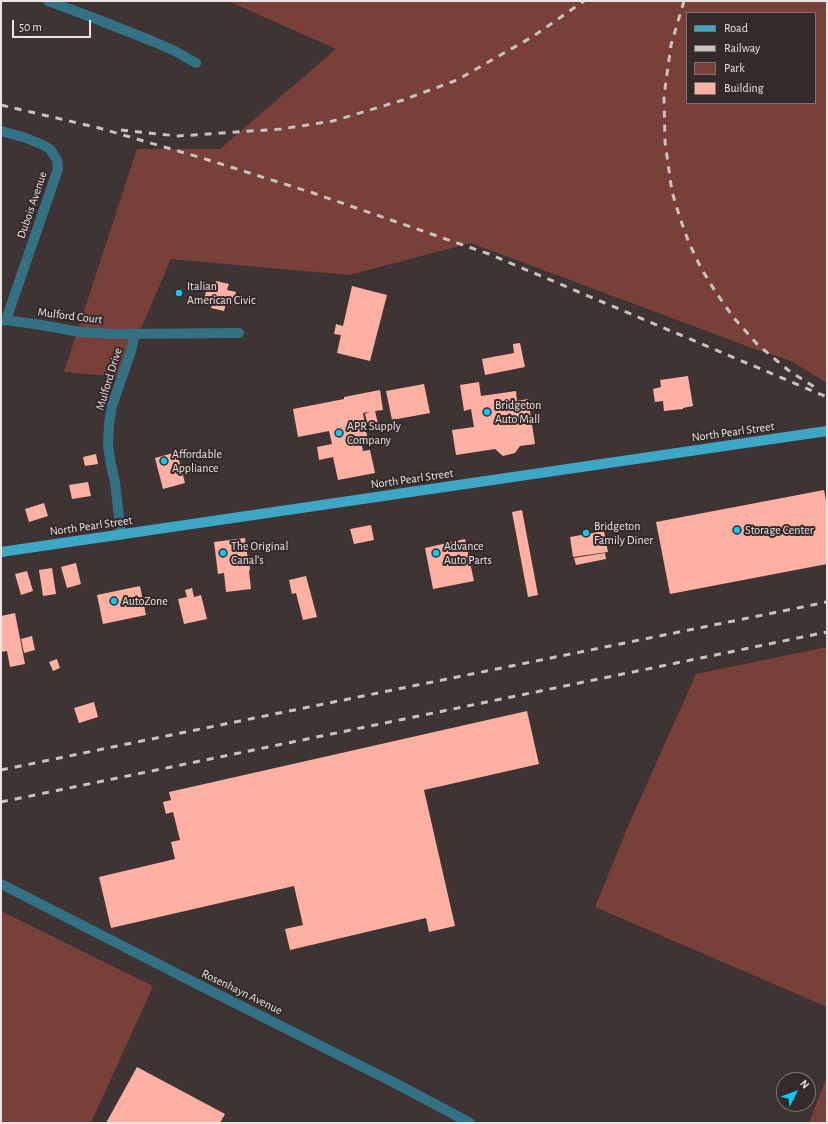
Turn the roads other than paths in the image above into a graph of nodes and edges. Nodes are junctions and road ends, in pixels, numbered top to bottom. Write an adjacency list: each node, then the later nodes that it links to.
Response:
1 (48, 1): 2 (street)
2 (196, 63)
3 (1, 132): 4 (street, Dubois Avenue)
4 (4, 320): 6 (street, Mulford Court)
5 (239, 333): 6 (street)
6 (135, 334): 8 (street, Mulford Drive)
7 (827, 431): 8 (main road, North Pearl Street)
8 (121, 535): 9 (main road, North Pearl Street)
9 (1, 552)
10 (1, 884): 11 (street, Rosenhayn Avenue)
11 (470, 1123)

